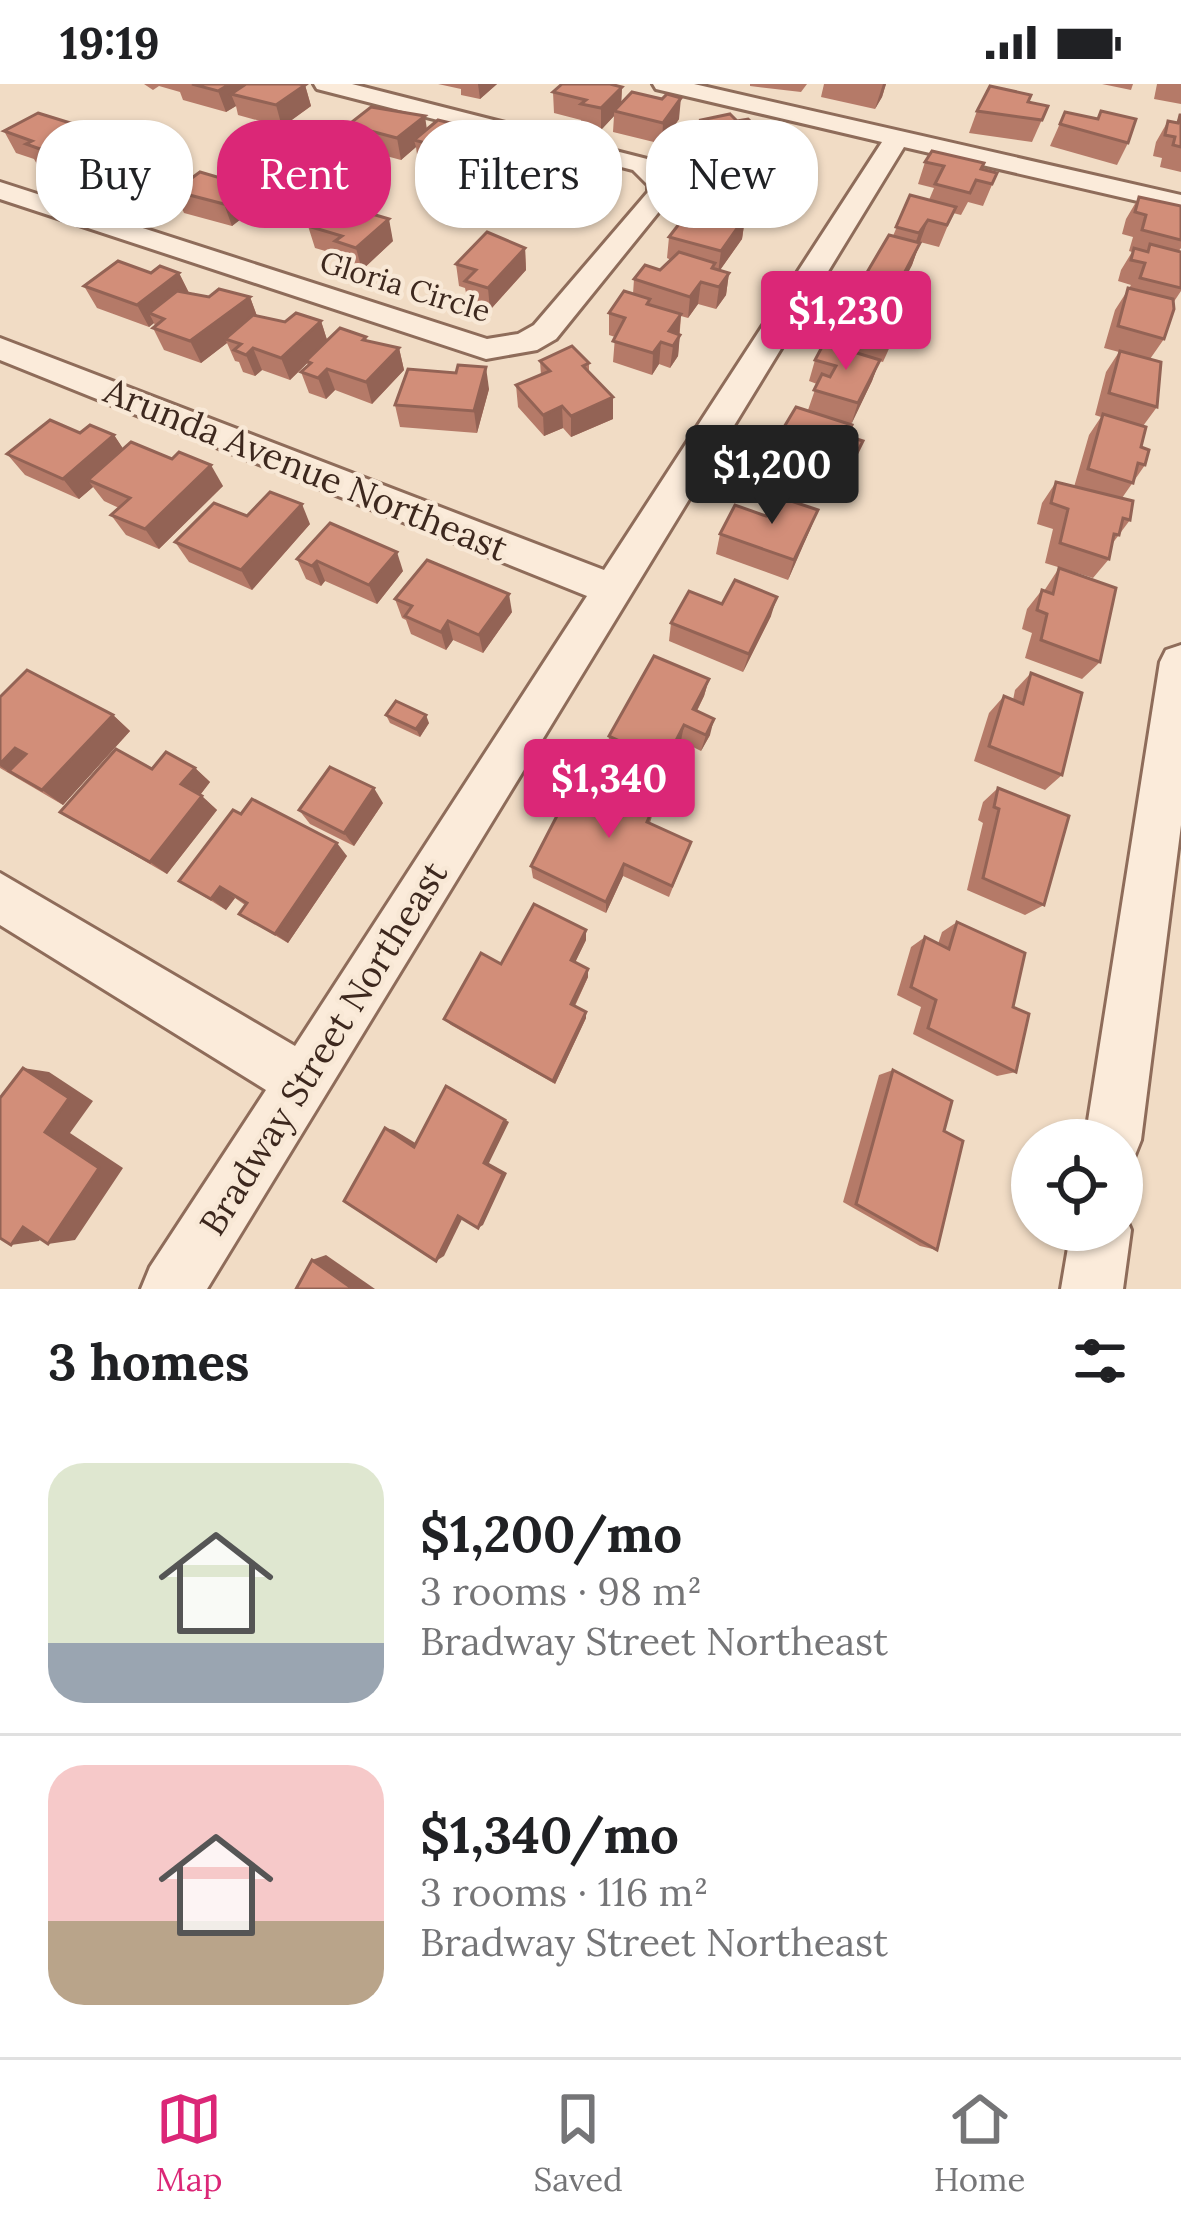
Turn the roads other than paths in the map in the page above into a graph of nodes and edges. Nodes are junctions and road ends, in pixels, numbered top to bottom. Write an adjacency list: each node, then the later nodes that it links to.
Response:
1 (325, 84): 4 (street, Gloria Circle)
2 (664, 84): 3 (street)
3 (897, 138): 5 (street); 7 (street, Bradway Street Northeast)
4 (0, 190)
5 (1181, 203)
6 (0, 348): 7 (street, Arunda Avenue Northeast)
7 (613, 590): 10 (street, Bradway Street Northeast)
8 (1181, 662): 11 (street)
9 (0, 897): 10 (street)
10 (302, 1081): 13 (street, Bradway Street Northeast)
11 (1116, 1119)
12 (1098, 1251): 14 (street)
13 (172, 1289)
14 (1092, 1289)

